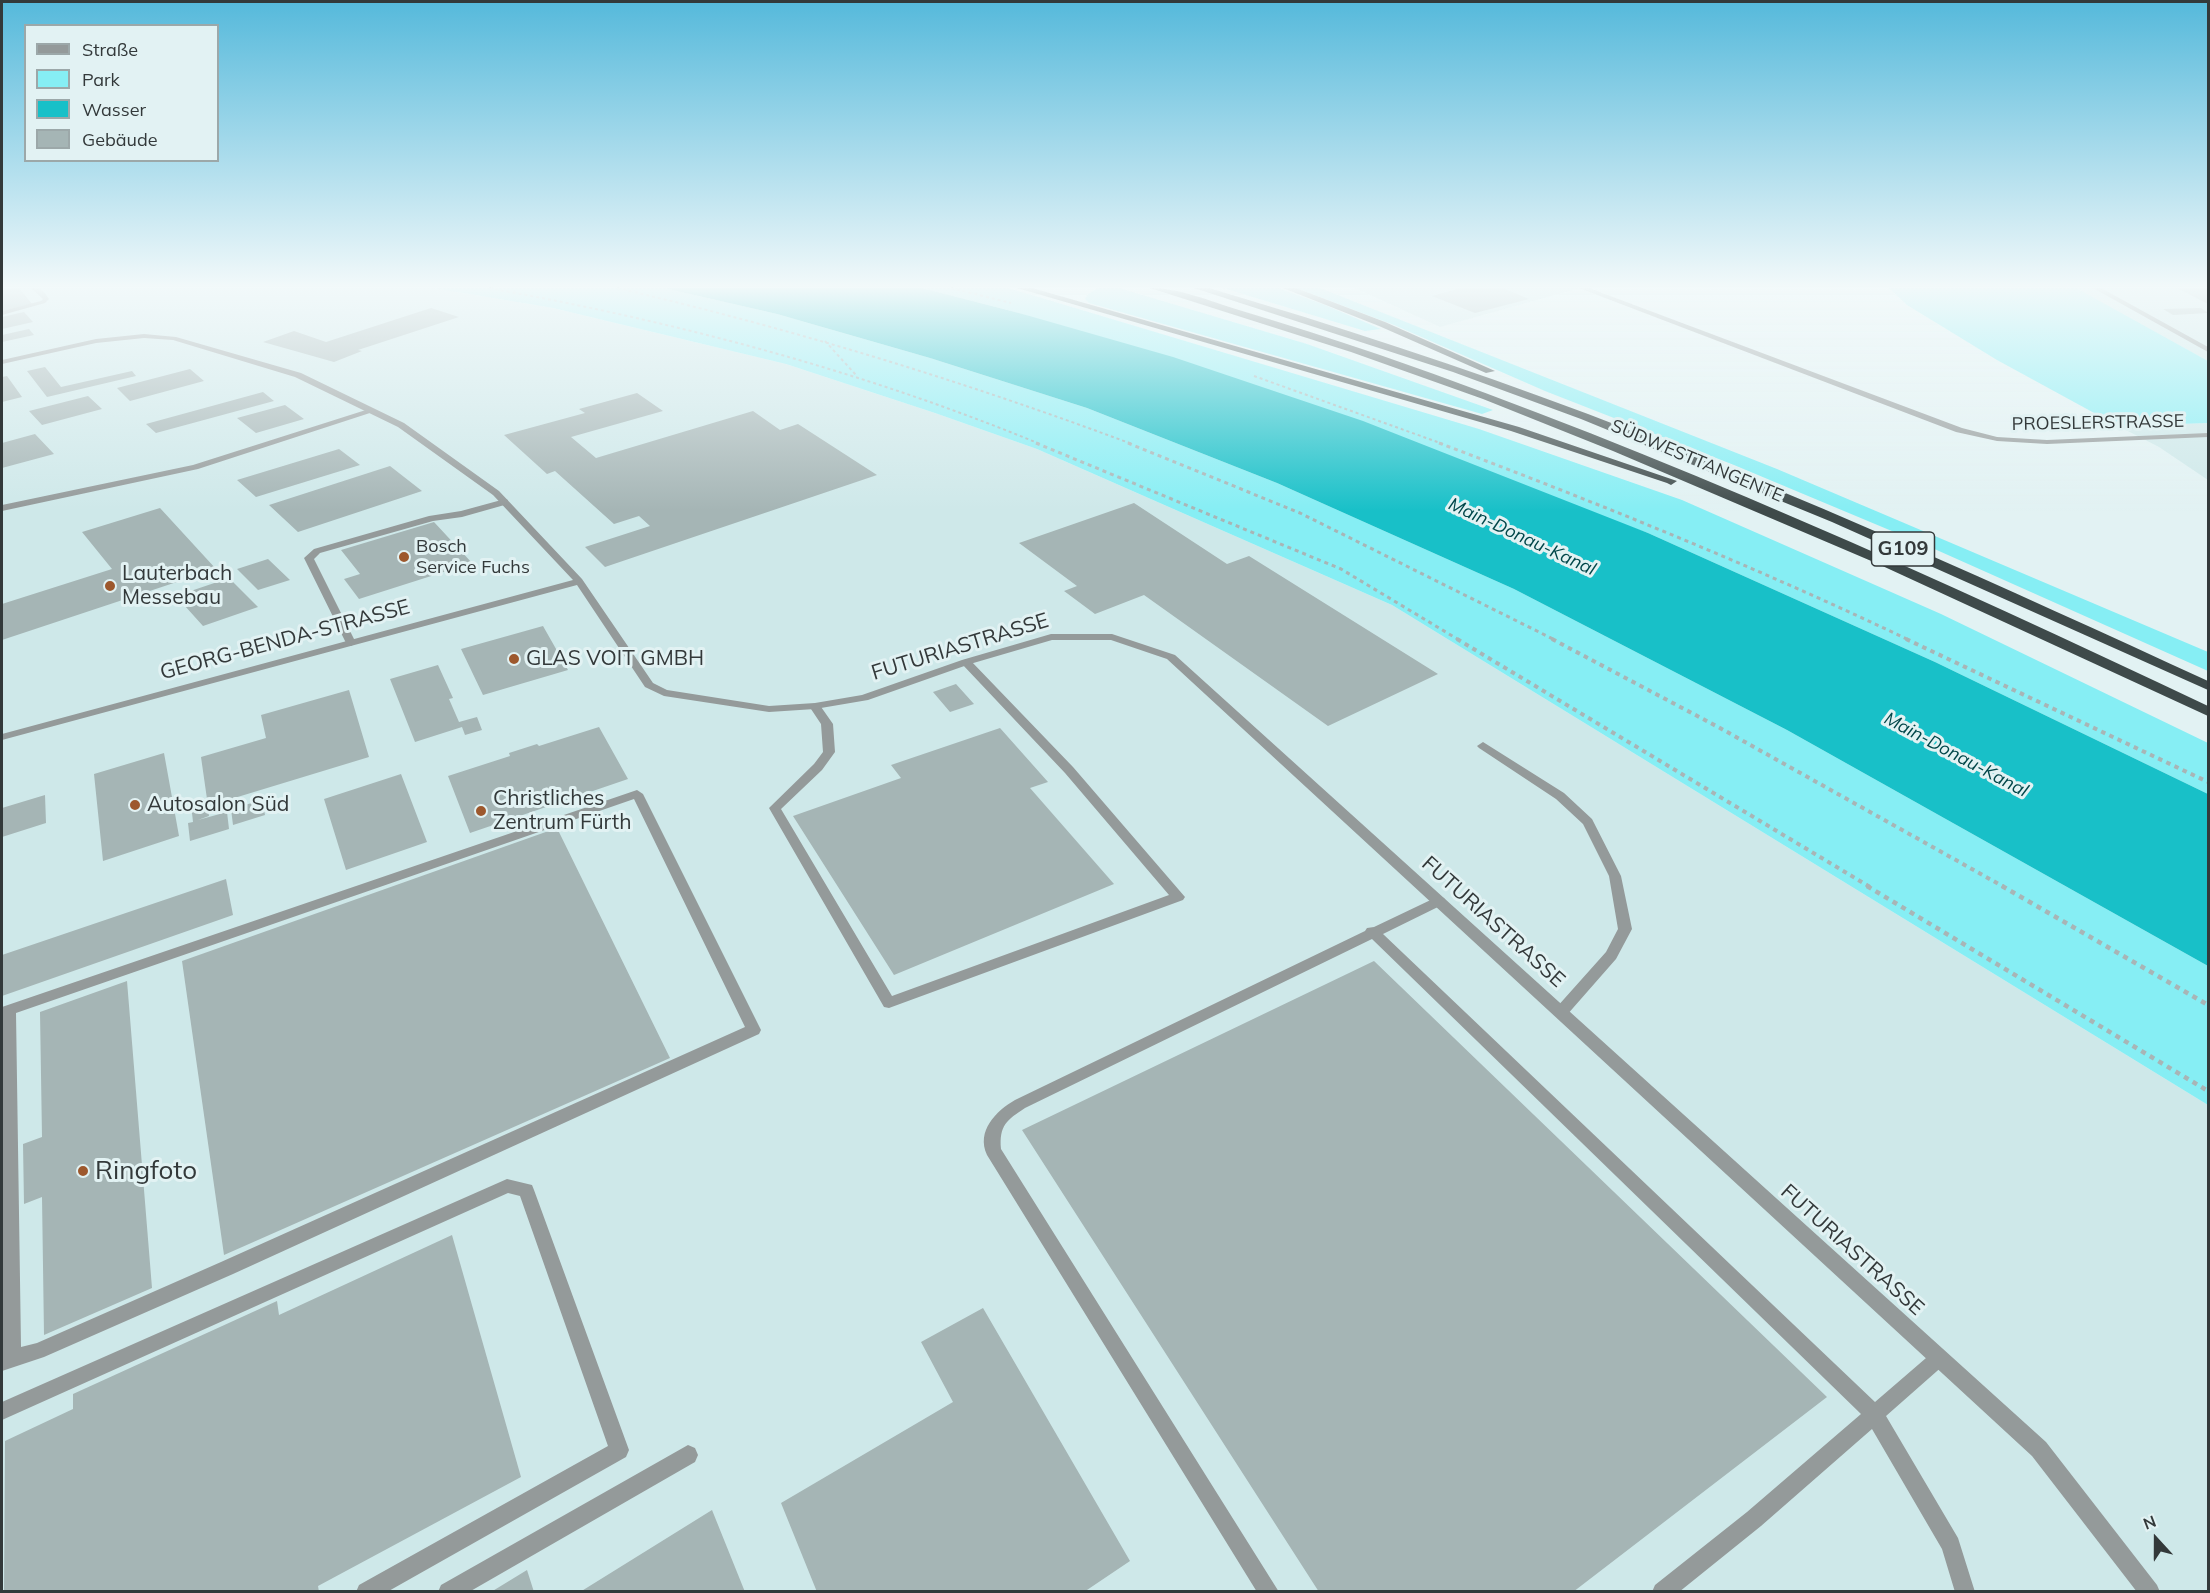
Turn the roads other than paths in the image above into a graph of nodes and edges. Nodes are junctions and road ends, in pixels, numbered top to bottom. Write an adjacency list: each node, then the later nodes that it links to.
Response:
1 (256, 362): 7 (street)
2 (1281, 362): 11 (highway)
3 (1390, 362): 11 (highway, SÜDWESTTANGENTE / G109)
4 (1436, 362): 8 (highway, SÜDWESTTANGENTE / G109)
5 (1471, 362): 8 (highway)
6 (1779, 362): 9 (street, PROESLERSTRASSE)
7 (372, 411): 10 (street); 12 (street)
8 (1593, 420): 16 (highway, SÜDWESTTANGENTE / G109)
9 (2208, 435)
10 (505, 502): 13 (street); 14 (street)
11 (1747, 502): 18 (highway, SÜDWESTTANGENTE / G109)
12 (2, 508)
13 (579, 581): 14 (street, GEORG-BENDA-STRASSE); 17 (street, FUTURIASTRASSE)
14 (351, 643): 19 (street, GEORG-BENDA-STRASSE)
15 (966, 662): 17 (street, FUTURIASTRASSE); 17 (street); 21 (street, FUTURIASTRASSE)
16 (2208, 686)
17 (815, 706)
18 (2208, 712)
19 (2, 738)
20 (1483, 747): 24 (street)
21 (1439, 901): 22 (street); 24 (street, FUTURIASTRASSE)
22 (1372, 931): 28 (street); 32 (street)
23 (5, 1011): 26 (street); 26 (street)
24 (1560, 1012): 25 (street, FUTURIASTRASSE)
25 (1939, 1358): 28 (street); 35 (street, FUTURIASTRASSE)
26 (7, 1360)
27 (2, 1411): 30 (street)
28 (1874, 1414): 33 (street); 34 (street)
29 (688, 1455): 31 (street)
30 (366, 1592)
31 (448, 1592)
32 (1269, 1592)
33 (1662, 1592)
34 (1965, 1592)
35 (2150, 1592)

